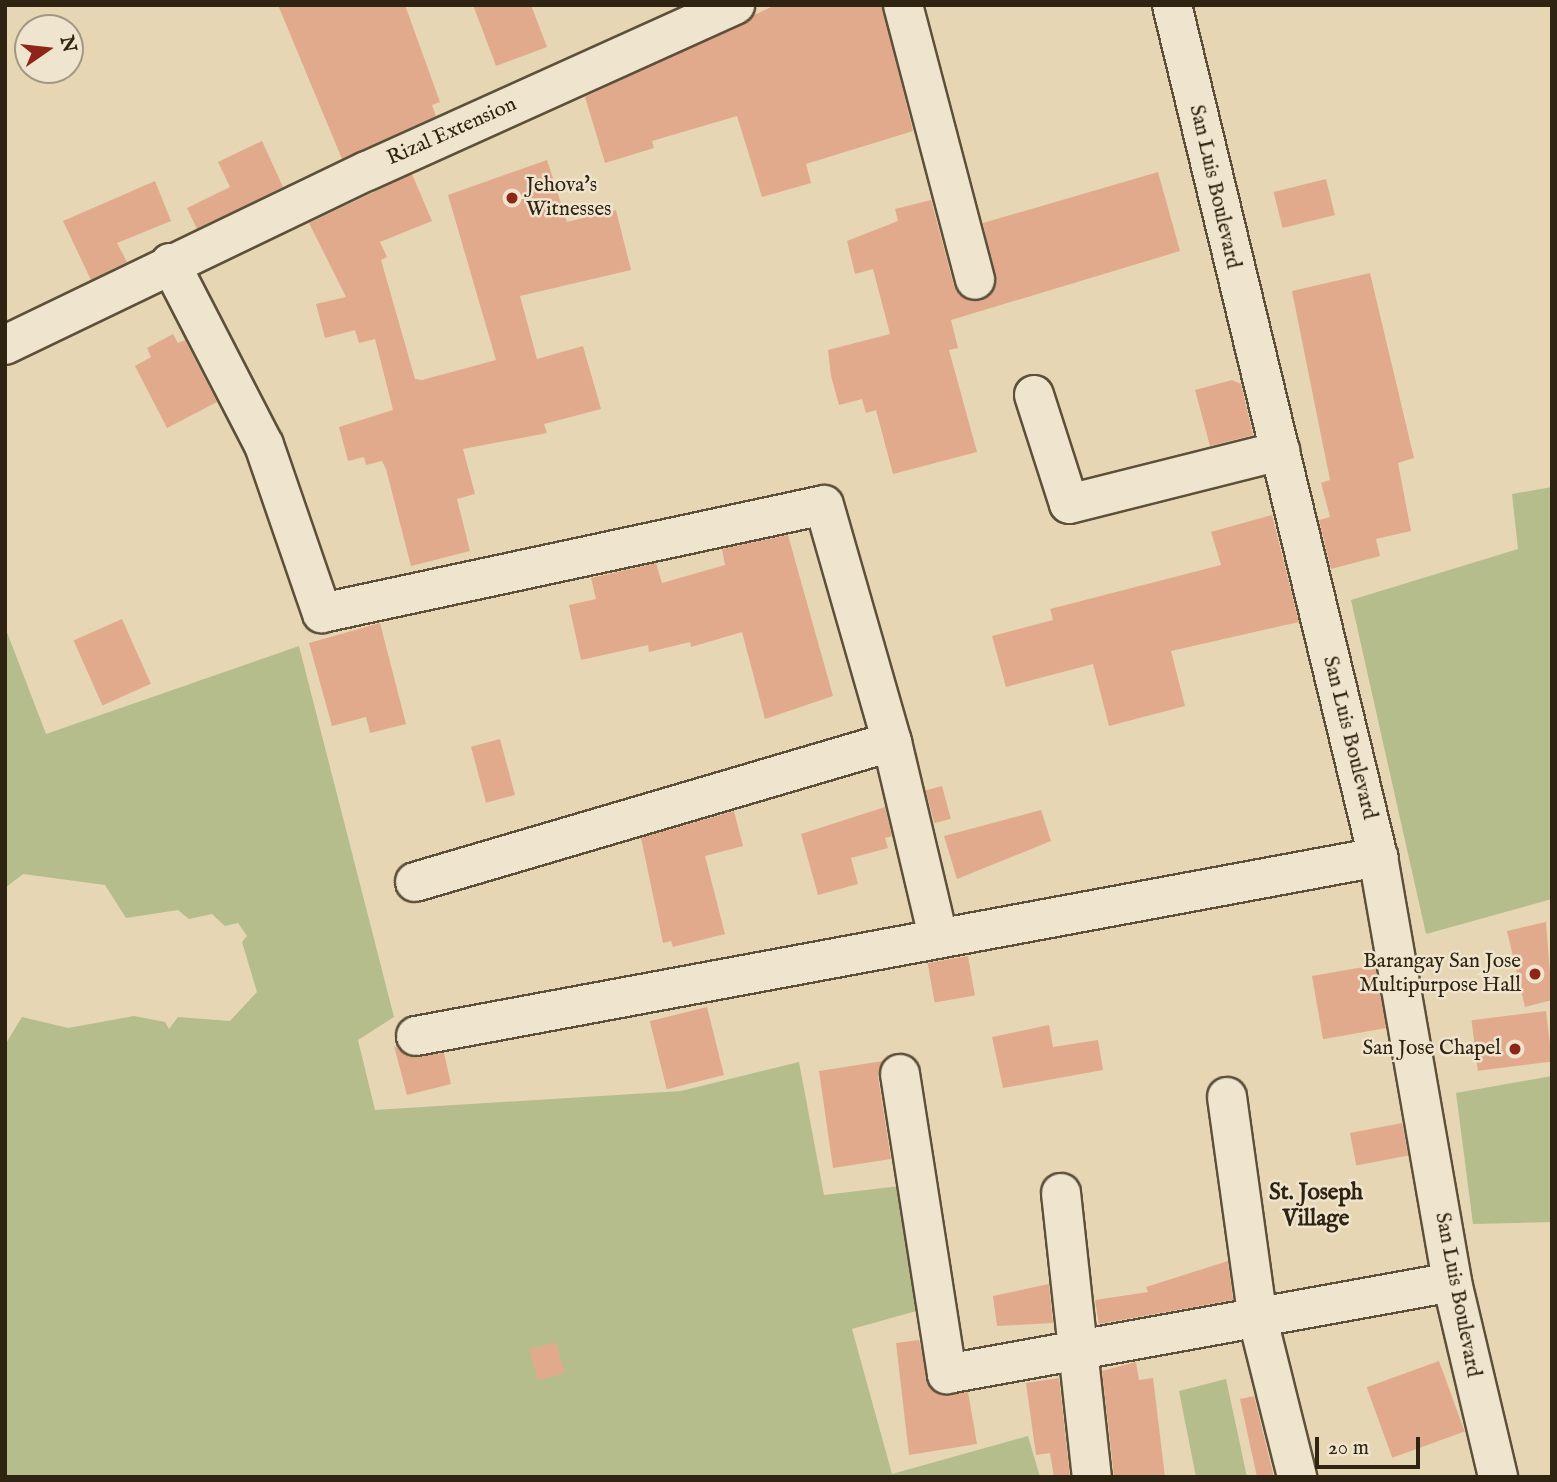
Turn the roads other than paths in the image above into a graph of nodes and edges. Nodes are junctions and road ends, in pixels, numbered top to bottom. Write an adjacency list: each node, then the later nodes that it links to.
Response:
1 (735, 5): 4 (street, Rizal Extension)
2 (903, 5): 5 (street)
3 (1172, 5): 8 (street, San Luis Boulevard)
4 (170, 262): 6 (street, Rizal Extension); 9 (street)
5 (975, 280)
6 (5, 345)
7 (1034, 395): 8 (street)
8 (1280, 451): 10 (street, San Luis Boulevard)
9 (892, 742): 11 (street); 12 (street)
10 (1378, 857): 12 (street); 17 (street, San Luis Boulevard)
11 (415, 882)
12 (938, 936): 13 (street)
13 (416, 1036)
14 (900, 1073): 19 (street)
15 (1227, 1097): 18 (street)
16 (1061, 1193): 19 (street)
17 (1452, 1282): 18 (street); 22 (street, San Luis Boulevard)
18 (1258, 1320): 19 (street); 21 (street)
19 (1077, 1348): 20 (street)
20 (1092, 1477)
21 (1297, 1477)
22 (1498, 1477)

